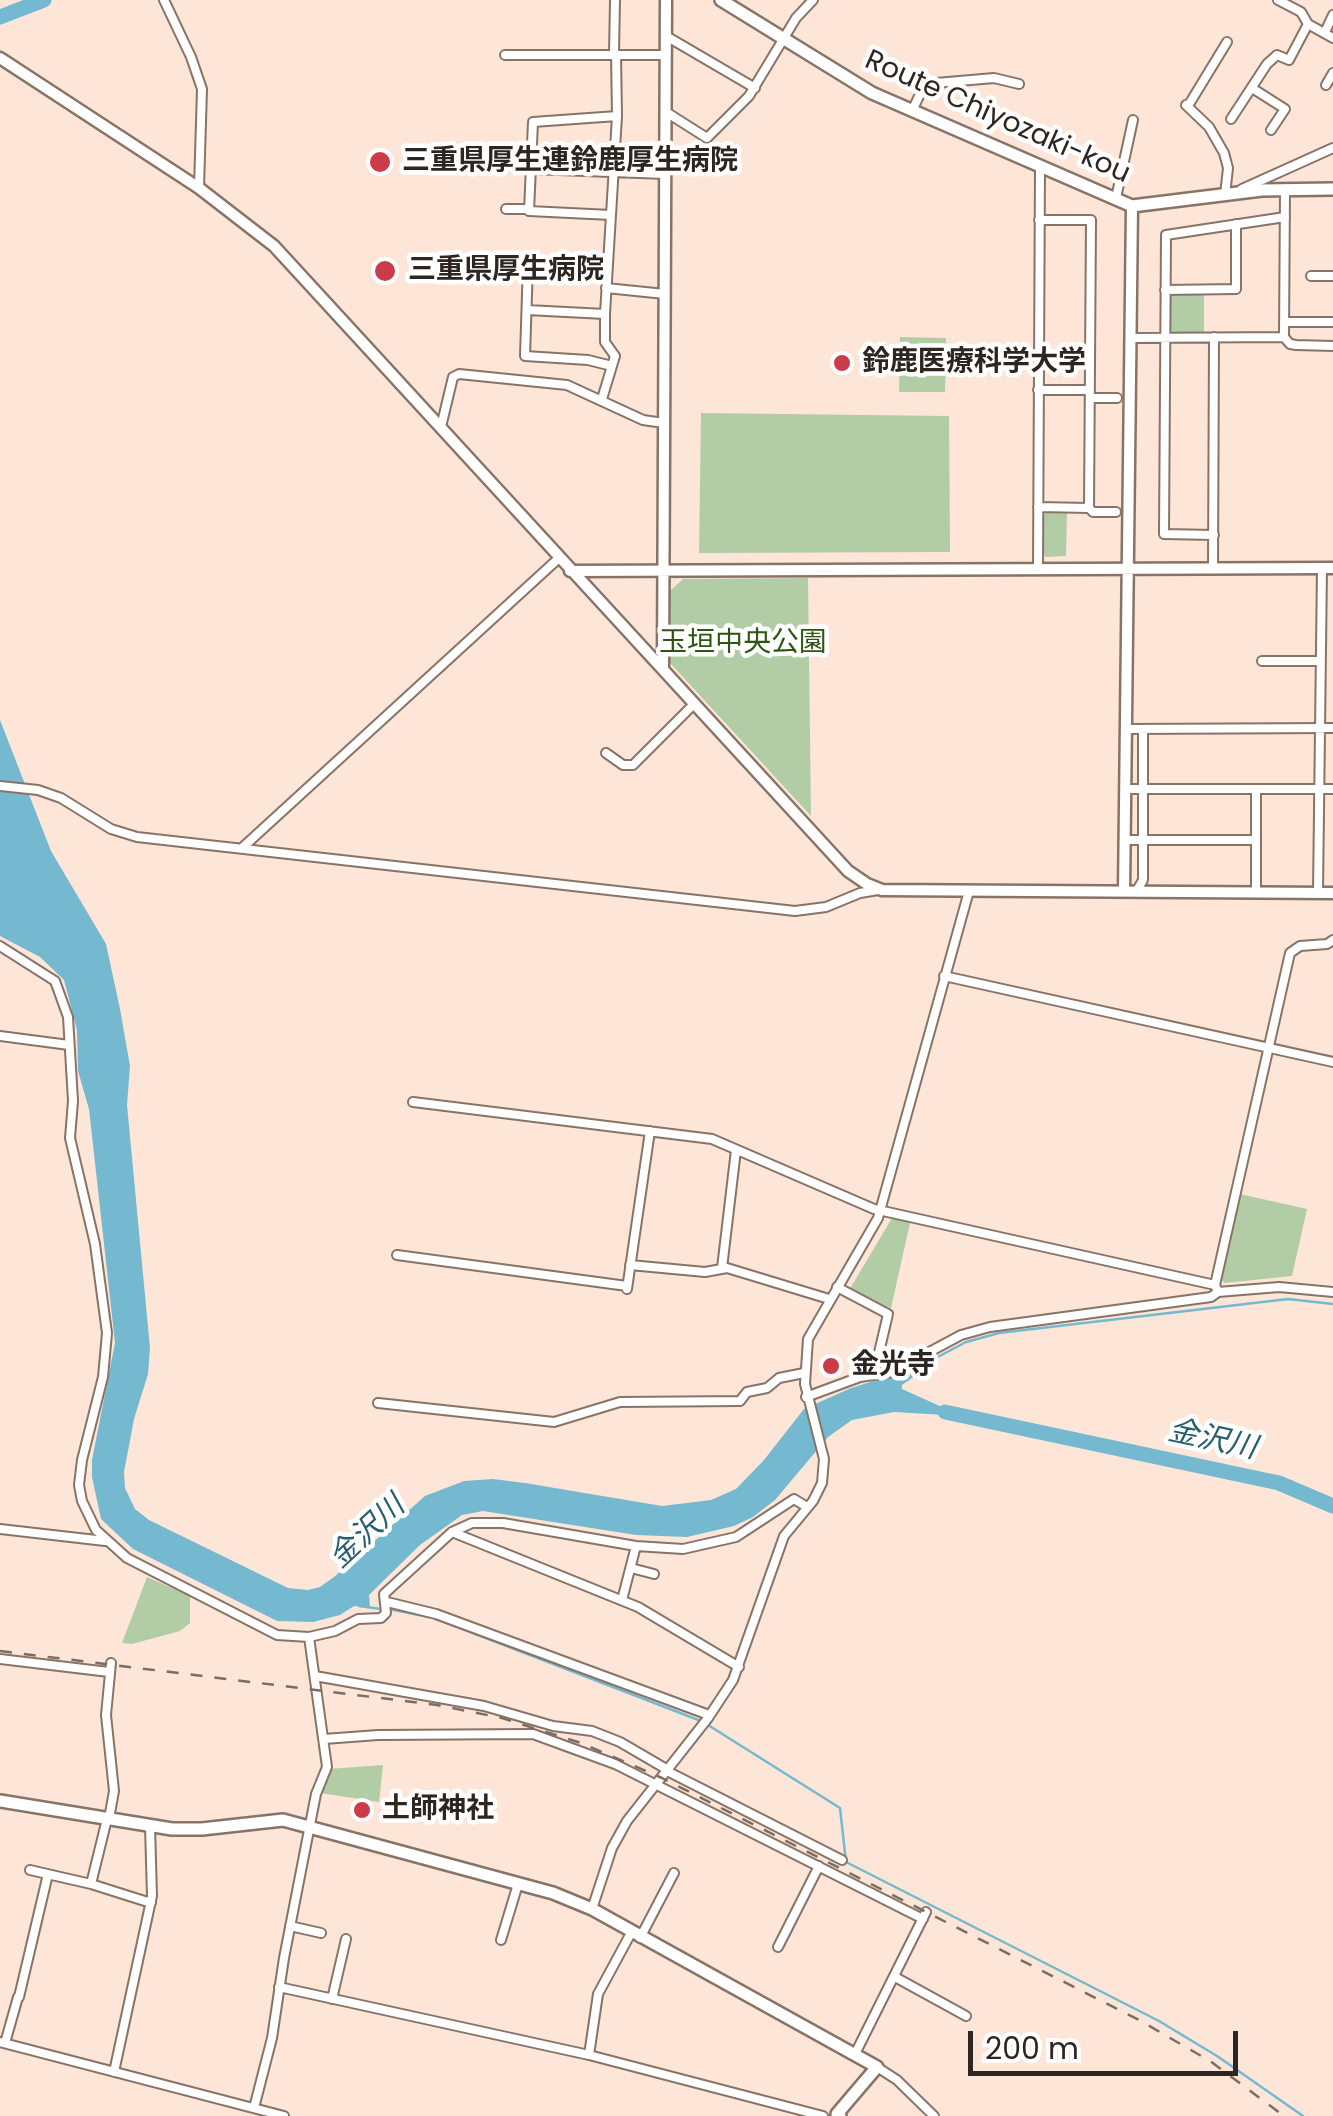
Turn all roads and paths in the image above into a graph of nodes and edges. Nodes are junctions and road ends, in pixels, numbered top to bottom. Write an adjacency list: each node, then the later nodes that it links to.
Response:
1 (164, 0): 33 (street)
2 (615, 0): 13 (street)
3 (666, 0): 10 (street)
4 (720, 0): 11 (main road, Route Chiyozaki-kou)
5 (813, 0): 11 (street)
6 (1278, 0): 8 (street)
7 (1333, 15): 9 (street)
8 (1308, 24): 9 (street); 21 (street)
9 (1329, 35)
10 (666, 36): 15 (street); 20 (street)
11 (784, 40): 20 (street); 22 (main road, Route Chiyozaki-kou)
12 (1228, 42): 36 (street)
13 (615, 54): 14 (street); 15 (street); 24 (street)
14 (505, 55)
15 (666, 55): 23 (street)
16 (0, 58): 33 (street)
17 (1333, 73): 19 (street)
18 (1020, 84): 22 (street)
19 (1326, 85)
20 (755, 88): 23 (street)
21 (1252, 88): 26 (street); 27 (street)
22 (912, 111): 29 (main road, Route Chiyozaki-kou)
23 (666, 112): 32 (street)
24 (616, 116): 30 (street); 31 (street)
25 (1133, 120): 37 (street)
26 (1230, 120)
27 (1271, 130)
28 (1333, 148): 36 (street)
29 (1040, 166): 37 (main road, Route Chiyozaki-kou); 43 (street)
30 (531, 169): 31 (street); 40 (street)
31 (614, 172): 32 (street); 41 (street)
32 (666, 174): 50 (street)
33 (199, 188): 66 (street)
34 (1284, 189): 35 (main road, Route Chiyozaki-kou); 36 (main road, Route Chiyozaki-kou); 42 (street)
35 (1333, 189)
36 (1227, 195): 38 (main road, Route Chiyozaki-kou)
37 (1116, 198): 38 (main road, Route Chiyozaki-kou)
38 (1132, 206): 58 (street)
39 (506, 209): 40 (street)
40 (529, 209): 41 (street)
41 (611, 215): 45 (street)
42 (1285, 217): 44 (street); 53 (street)
43 (1039, 220): 61 (street); 62 (street)
44 (1236, 224): 49 (street); 49 (street)
45 (606, 268): 48 (street); 51 (street)
46 (1311, 276): 47 (street)
47 (1333, 276)
48 (606, 288): 50 (street); 52 (street)
49 (1165, 290): 55 (street)
50 (666, 294): 65 (street)
51 (527, 310): 52 (street); 60 (street)
52 (605, 314): 60 (street)
53 (1284, 322): 54 (street); 57 (street)
54 (1333, 322)
55 (1165, 337): 56 (street); 58 (street); 70 (street)
56 (1214, 337): 57 (street); 70 (street)
57 (1284, 337): 59 (street)
58 (1132, 338): 72 (street)
59 (1333, 346)
60 (612, 366): 64 (street)
61 (1038, 390): 62 (street); 67 (street)
62 (1090, 394): 63 (street); 68 (street)
63 (1117, 398)
64 (602, 399): 65 (street); 66 (street)
65 (664, 423): 77 (street)
66 (442, 427): 71 (street)
67 (1038, 508): 68 (street); 73 (street)
68 (1089, 508): 69 (street)
69 (1116, 512)
70 (1214, 535): 74 (street)
71 (558, 558): 76 (street); 96 (street)
72 (1126, 567): 73 (street); 74 (street); 84 (street)
73 (1038, 568): 77 (street)
74 (1213, 568): 75 (street)
75 (1328, 568): 79 (street)
76 (570, 571): 77 (street); 80 (street)
77 (664, 571): 80 (street)
78 (1262, 660): 79 (street)
79 (1320, 662): 82 (street)
80 (663, 668): 81 (street)
81 (695, 703): 86 (street); 97 (street)
82 (1318, 728): 83 (street); 85 (street); 91 (street)
83 (1333, 728)
84 (1126, 729): 85 (street); 88 (street)
85 (1144, 729): 89 (street)
86 (606, 753)
87 (0, 786): 96 (street)
88 (1126, 788): 89 (street); 93 (street)
89 (1144, 788): 90 (street); 94 (street)
90 (1256, 788): 91 (street); 95 (street)
91 (1319, 788): 92 (street); 101 (street)
92 (1333, 788)
93 (1124, 840): 94 (street); 99 (street)
94 (1143, 840): 95 (street); 99 (street)
95 (1256, 840): 100 (street)
96 (242, 848): 97 (street)
97 (882, 890): 98 (street)
98 (969, 891): 99 (street); 106 (street)
99 (1130, 892): 100 (street)
100 (1256, 892): 101 (street)
101 (1318, 892): 102 (street)
102 (1333, 893)
103 (1333, 931): 104 (street)
104 (1332, 940): 109 (street)
105 (0, 946): 108 (street)
106 (944, 976): 109 (street); 114 (street)
107 (0, 1036): 108 (street)
108 (69, 1045): 129 (street)
109 (1268, 1047): 110 (street); 119 (street)
110 (1333, 1062)
111 (413, 1102): 112 (street)
112 (650, 1130): 113 (street); 116 (street)
113 (736, 1150): 114 (street); 117 (street)
114 (880, 1210): 118 (street); 119 (street)
115 (396, 1255): 116 (street)
116 (630, 1265): 117 (street)
117 (722, 1268): 121 (street)
118 (837, 1287): 121 (street); 123 (street)
119 (1217, 1289): 120 (street); 123 (street)
120 (1333, 1292)
121 (830, 1299): 122 (street)
122 (804, 1373): 124 (street); 125 (street)
123 (874, 1374): 124 (street)
124 (806, 1397): 126 (street)
125 (378, 1403)
126 (807, 1507): 130 (street); 137 (street)
127 (0, 1529): 129 (street)
128 (452, 1532): 130 (street); 133 (street); 134 (street)
129 (105, 1541): 135 (street)
130 (636, 1546): 131 (street)
131 (631, 1568): 132 (street); 133 (street)
132 (654, 1574)
133 (622, 1600): 137 (street)
134 (386, 1607): 135 (street); 139 (street)
135 (310, 1637): 138 (street)
136 (0, 1659): 144 (street)
137 (739, 1667): 139 (street)
138 (315, 1676): 140 (street); 141 (street)
139 (706, 1720): 141 (street)
140 (324, 1740): 142 (street); 146 (street)
141 (668, 1770): 142 (street); 147 (street)
142 (657, 1785): 148 (street); 155 (street)
143 (0, 1801): 144 (main road)
144 (108, 1819): 145 (main road); 152 (street)
145 (150, 1826): 146 (main road); 154 (street)
146 (312, 1826): 153 (main road); 156 (street)
147 (842, 1860)
148 (819, 1866): 161 (street); 162 (street)
149 (30, 1870): 151 (street)
150 (674, 1873): 158 (street)
151 (48, 1874): 152 (street); 166 (street)
152 (91, 1884): 154 (street)
153 (518, 1884): 155 (main road); 160 (street)
154 (151, 1903): 170 (street)
155 (592, 1909): 158 (main road)
156 (290, 1926): 157 (street); 163 (street)
157 (321, 1932)
158 (635, 1935): 167 (main road); 168 (street)
159 (346, 1939): 164 (street)
160 (501, 1940)
161 (778, 1948)
162 (895, 1977): 165 (street); 167 (street)
163 (280, 1988): 164 (street); 171 (street)
164 (332, 1999): 168 (street)
165 (966, 2016)
166 (2, 2042): 170 (street)
167 (855, 2054): 169 (main road)
168 (589, 2055): 173 (street)
169 (877, 2067): 173 (main road); 174 (street)
170 (114, 2072): 171 (street)
171 (254, 2108): 172 (street)
172 (284, 2116)
173 (833, 2116)
174 (934, 2116)

